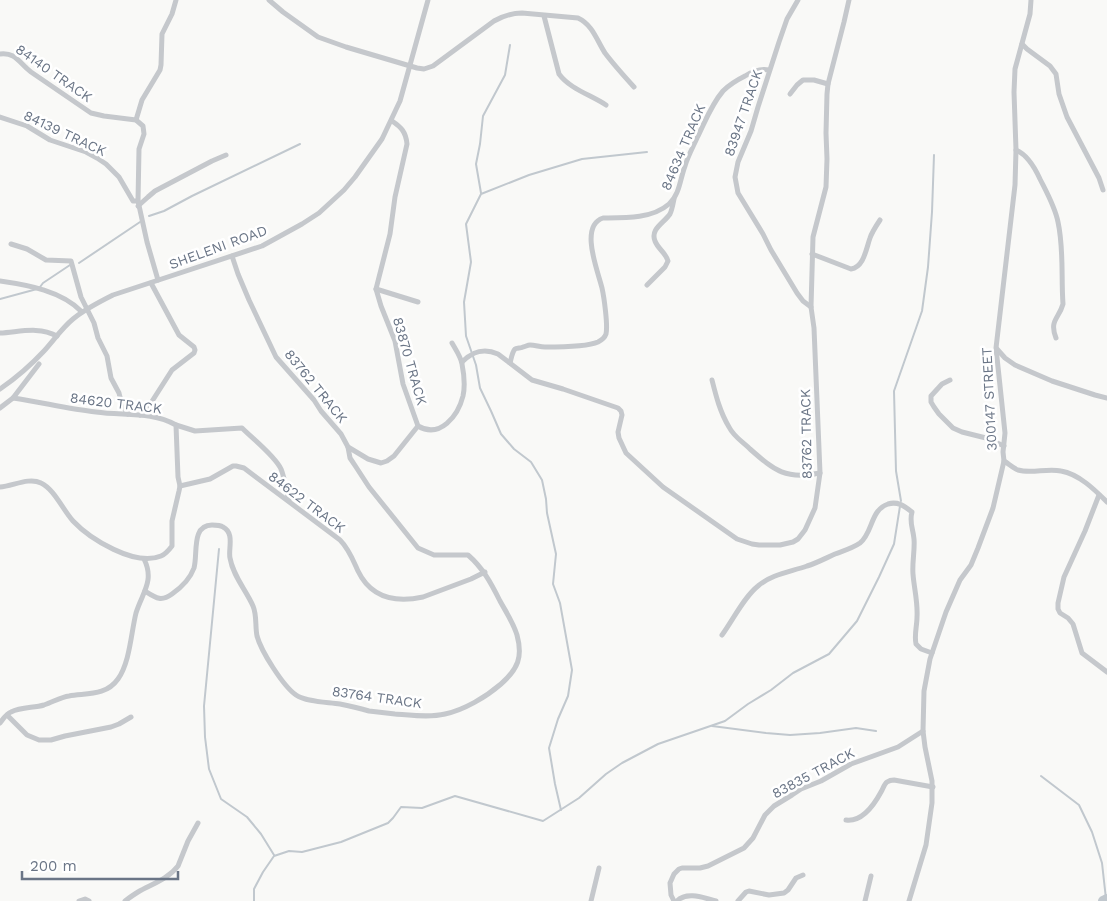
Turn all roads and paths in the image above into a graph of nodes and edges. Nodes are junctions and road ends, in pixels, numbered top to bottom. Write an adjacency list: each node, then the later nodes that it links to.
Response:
1 (176, 0): 17 (street)
2 (269, 0): 10 (street)
3 (428, 0): 10 (street, SHELENI ROAD)
4 (798, 0): 11 (street, 83947 TRACK)
5 (848, 0): 12 (street, 83762 TRACK)
6 (1031, 0): 8 (street, 300147 STREET)
7 (544, 16): 10 (street); 13 (street); 15 (street)
8 (1022, 44): 19 (street, 300147 STREET); 21 (street)
9 (0, 54): 17 (street, 84140 TRACK)
10 (411, 66): 18 (street, SHELENI ROAD)
11 (770, 70): 22 (street, 84634 TRACK); 34 (street, 83947 TRACK)
12 (828, 84): 14 (street); 26 (street, 83762 TRACK)
13 (634, 87)
14 (790, 94)
15 (606, 106)
16 (0, 117): 23 (street, 84139 TRACK)
17 (136, 120): 23 (street)
18 (392, 121): 27 (street, SHELENI ROAD); 32 (street)
19 (1016, 150): 38 (street); 40 (street, 300147 STREET)
20 (226, 155): 23 (street)
21 (1103, 190)
22 (675, 198): 31 (street); 42 (street, 84634 TRACK)
23 (136, 202): 29 (street)
24 (880, 220): 26 (street)
25 (11, 244): 35 (street)
26 (812, 254): 34 (street, 83762 TRACK)
27 (232, 256): 29 (street, SHELENI ROAD); 55 (street, 83762 TRACK)
28 (0, 280): 35 (street)
29 (158, 280): 30 (street, SHELENI ROAD)
30 (151, 283): 35 (street, SHELENI ROAD); 51 (street)
31 (646, 285)
32 (376, 289): 33 (street); 53 (street, 83870 TRACK)
33 (418, 302)
34 (811, 307): 57 (street, 83762 TRACK)
35 (84, 311): 37 (street, SHELENI ROAD); 50 (street)
36 (0, 333): 37 (street)
37 (57, 336): 46 (street, SHELENI ROAD)
38 (1056, 338)
39 (452, 343): 41 (street)
40 (996, 348): 48 (street); 54 (street, 300147 STREET)
41 (462, 362): 42 (street, 83762 TRACK); 53 (street, 83870 TRACK)
42 (510, 363): 57 (street, 83762 TRACK)
43 (39, 364): 47 (street)
44 (712, 380): 57 (street)
45 (950, 380): 54 (street)
46 (0, 389)
47 (13, 398): 49 (street); 50 (street, 84620 TRACK)
48 (1107, 398)
49 (0, 408)
50 (128, 414): 51 (street, 84620 TRACK)
51 (140, 415): 52 (street, 84620 TRACK)
52 (176, 425): 58 (street, 84620 TRACK); 61 (street)
53 (418, 426): 55 (street, 83762 TRACK)
54 (1004, 446): 56 (street, 300147 STREET)
55 (348, 447): 64 (street, 83764 TRACK)
56 (1004, 461): 60 (street); 67 (street, 300147 STREET)
57 (820, 473)
58 (180, 486): 61 (street, 84622 TRACK); 63 (street, 84620 TRACK)
59 (0, 487): 63 (street)
60 (1100, 495): 62 (street); 68 (street)
61 (288, 500): 64 (street, 84622 TRACK)
62 (1107, 502)
63 (144, 559): 65 (street)
64 (485, 572): 65 (street, 83764 TRACK)
65 (146, 591): 69 (street)
66 (722, 635): 67 (street)
67 (932, 653): 72 (street, 300147 STREET)
68 (1107, 672)
69 (7, 715): 70 (street); 71 (street)
70 (131, 717)
71 (0, 723)
72 (923, 731): 73 (street, 300147 STREET); 83 (street, 83835 TRACK)
73 (933, 787): 74 (street); 87 (street, 300147 STREET)
74 (846, 820)
75 (198, 823): 81 (street)
76 (599, 868): 82 (street)
77 (804, 875): 85 (street)
78 (871, 876): 86 (street)
79 (79, 901): 80 (street)
80 (89, 901)
81 (124, 901)
82 (591, 901)
83 (676, 901): 84 (street)
84 (716, 901)
85 (738, 901)
86 (865, 901)
87 (909, 901)

